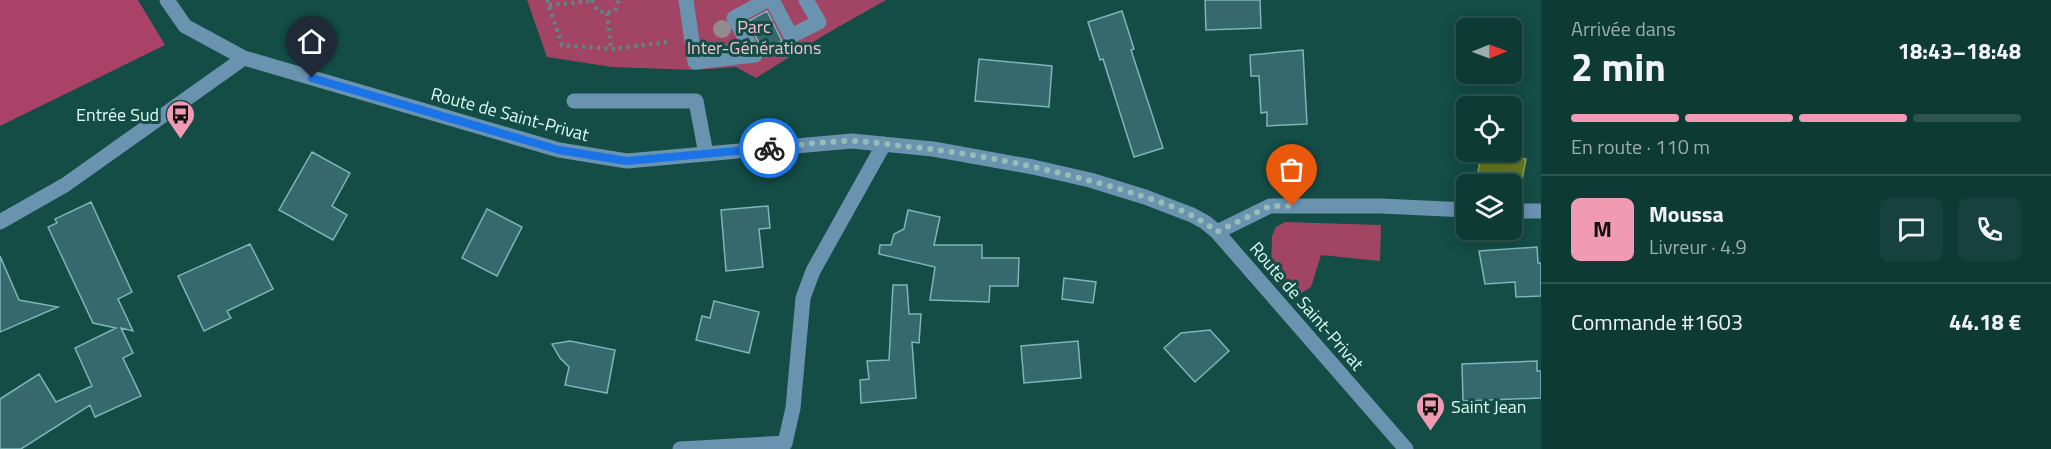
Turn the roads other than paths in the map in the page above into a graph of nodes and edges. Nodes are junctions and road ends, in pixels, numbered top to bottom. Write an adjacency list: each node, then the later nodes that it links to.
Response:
1 (167, 0): 6 (street, Route de Saint-Privat)
2 (686, 0): 3 (street)
3 (767, 0)
4 (772, 0): 5 (street)
5 (806, 0)
6 (244, 58): 9 (street, Route de Saint-Privat); 13 (street)
7 (574, 101): 9 (street)
8 (884, 144): 9 (street, Route de Saint-Privat); 14 (street, Route de Saint-Privat); 15 (street)
9 (706, 154)
10 (1456, 209): 14 (street)
11 (1522, 211): 12 (street)
12 (1541, 211)
13 (0, 222)
14 (1217, 232): 17 (street, Route de Saint-Privat)
15 (783, 446): 16 (street)
16 (680, 449)
17 (1406, 449)

